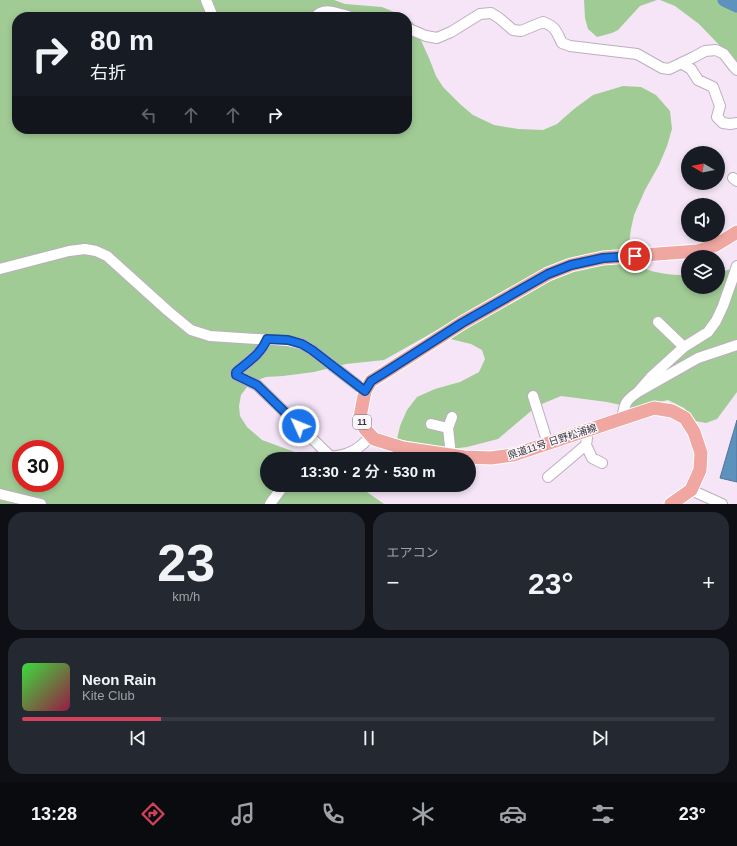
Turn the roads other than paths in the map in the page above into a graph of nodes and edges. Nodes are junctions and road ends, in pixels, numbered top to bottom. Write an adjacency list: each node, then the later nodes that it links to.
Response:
1 (206, 0): 2 (street)
2 (211, 12)
3 (322, 12): 4 (street)
4 (333, 12)
5 (412, 30): 6 (street)
6 (681, 63): 7 (street); 8 (street)
7 (737, 70)
8 (737, 122)
9 (737, 232): 18 (main road)
10 (737, 266): 13 (street)
11 (0, 269): 15 (street)
12 (737, 279): 13 (street)
13 (728, 289): 17 (street)
14 (658, 322): 17 (street)
15 (267, 339): 18 (street); 29 (street)
16 (737, 345): 19 (street)
17 (684, 346): 19 (street)
18 (365, 391): 26 (main road, 11)
19 (638, 392): 22 (street)
20 (533, 396): 27 (street)
21 (452, 417): 24 (street)
22 (622, 418): 25 (main road, 県道11号 日野松浦線 / 11); 36 (main road, 県道11号 日野松浦線 / 11)
23 (431, 424): 24 (street)
24 (448, 428): 32 (street)
25 (587, 430): 27 (main road, 県道11号 日野松浦線 / 11); 28 (street)
26 (371, 435): 30 (street); 31 (main road, 県道11号 日野松浦線 / 11)
27 (548, 444): 33 (main road, 県道11号 日野松浦線 / 11)
28 (586, 445): 34 (street); 35 (street)
29 (326, 452)
30 (353, 452)
31 (430, 452)
32 (451, 452)
33 (476, 457)
34 (602, 463)
35 (548, 477)
36 (691, 490): 41 (main road); 42 (street)
37 (279, 492): 40 (street)
38 (0, 494): 39 (street)
39 (41, 504)
40 (270, 504)
41 (671, 504)
42 (722, 504)

